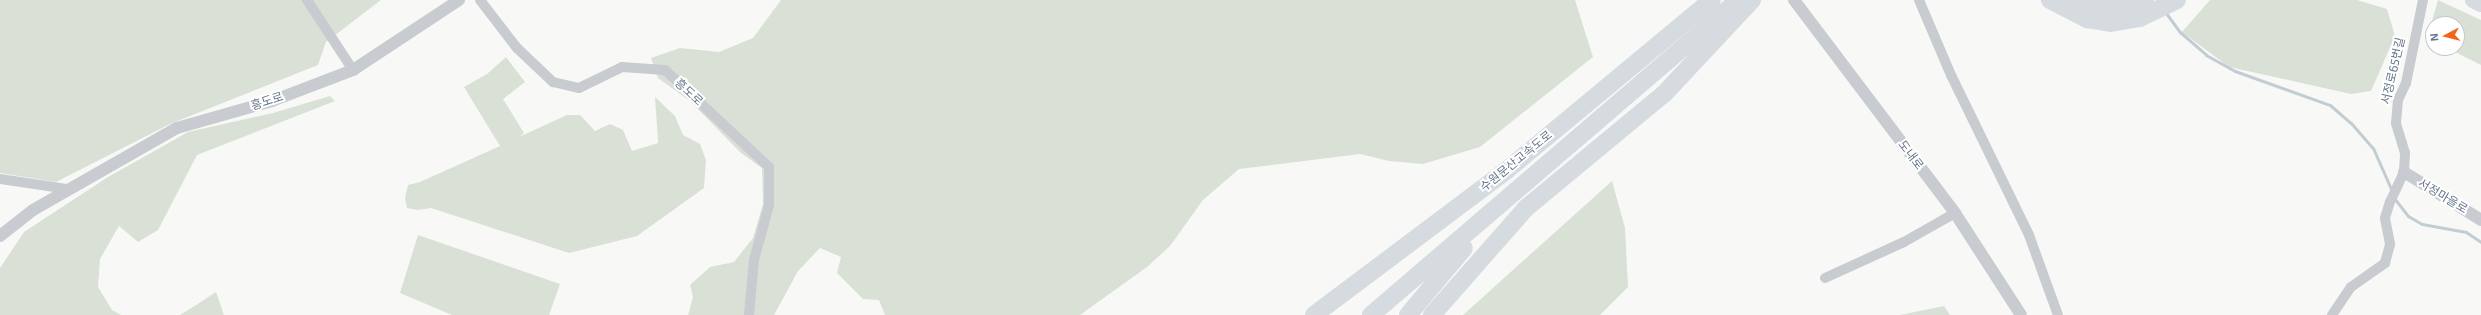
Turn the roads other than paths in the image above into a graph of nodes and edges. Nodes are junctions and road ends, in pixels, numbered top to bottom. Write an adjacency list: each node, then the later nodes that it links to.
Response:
1 (307, 0): 16 (street)
2 (459, 0): 16 (street, 흥도로)
3 (480, 0): 25 (street, 흥도로)
4 (1712, 0): 26 (highway, 수원문산고속도로)
5 (1738, 0): 20 (highway, 수원문산고속도로)
6 (1752, 0): 29 (highway)
7 (1794, 0): 21 (street, 도내로)
8 (1919, 0): 31 (street)
9 (2050, 0): 15 (highway)
10 (2079, 0): 15 (highway)
11 (2177, 0): 15 (highway)
12 (2423, 0): 17 (street, 서정로65번길)
13 (2473, 0): 14 (highway)
14 (2481, 4)
15 (2139, 7)
16 (353, 70): 19 (street, 흥도로)
17 (2404, 172): 22 (street, 서정마을로); 32 (street)
18 (0, 179): 19 (street)
19 (68, 190): 23 (street, 흥도로)
20 (1507, 200): 27 (highway, 수원문산고속도로); 28 (highway)
21 (1955, 212): 24 (street); 30 (street, 도내로)
22 (2481, 220)
23 (0, 236)
24 (1825, 278)
25 (749, 315)
26 (1314, 315)
27 (1371, 315)
28 (1408, 315)
29 (1432, 315)
30 (2021, 315)
31 (2058, 315)
32 (2332, 315)

